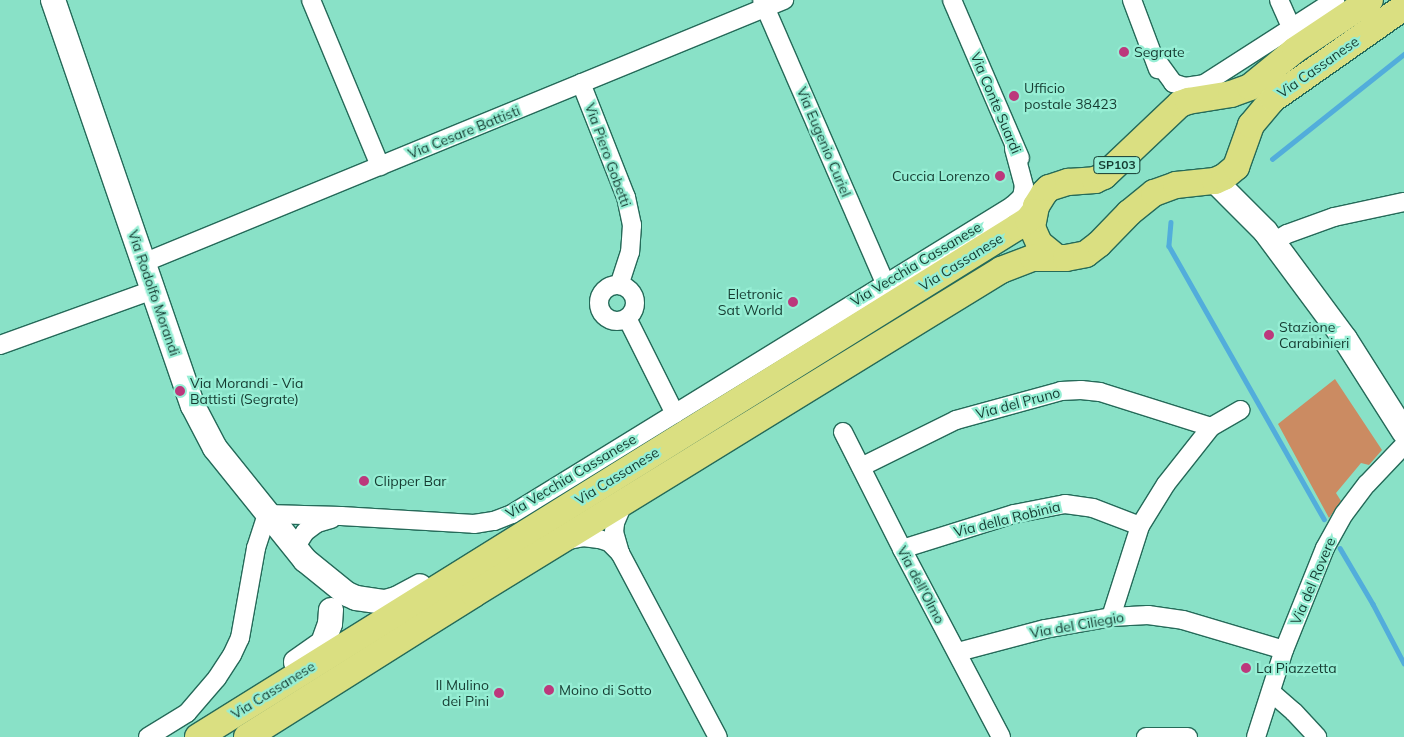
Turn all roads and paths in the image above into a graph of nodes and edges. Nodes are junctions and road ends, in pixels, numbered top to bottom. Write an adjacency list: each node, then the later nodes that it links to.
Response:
1 (53, 0): 23 (street, Via Rodolfo Morandi)
2 (311, 0): 17 (street)
3 (784, 0): 9 (street, Via Cesare Battisti)
4 (952, 0): 16 (street, Via Conte Suardi)
5 (1132, 0): 12 (street)
6 (1279, 0): 11 (street)
7 (1335, 0): 11 (street)
8 (1370, 0): 14 (main road, Via Cassanese)
9 (764, 4): 13 (street, Via Cesare Battisti); 24 (street, Via Eugenio Curiel)
10 (1404, 7): 15 (main road, Via Cassanese)
11 (1292, 28): 12 (street)
12 (1156, 58): 14 (street)
13 (581, 83): 17 (street, Via Cesare Battisti); 25 (street, Via Piero Gobetti)
14 (1194, 99): 15 (main road); 20 (main road, Via Cassanese / SP103)
15 (1244, 140): 18 (main road, Via Cassanese)
16 (1014, 148): 20 (street, Via Conte Suardi); 24 (street, Via Vecchia Cassanese)
17 (380, 166): 23 (street, Via Cesare Battisti)
18 (1226, 174): 21 (street); 22 (main road, Via Cassanese)
19 (1404, 202): 21 (street)
20 (1035, 209): 22 (main road); 44 (main road, Via Cassanese)
21 (1266, 233): 33 (street)
22 (1056, 257): 36 (main road, Via Cassanese)
23 (143, 263): 26 (street, Via Rodolfo Morandi)
24 (885, 283): 30 (street, Via Vecchia Cassanese)
25 (619, 285): 27 (street); 27 (street)
26 (153, 290): 28 (street); 37 (street, Via Rodolfo Morandi)
27 (627, 318): 30 (street)
28 (0, 345)
29 (1241, 410): 31 (street)
30 (675, 414): 38 (street, Via Vecchia Cassanese)
31 (1210, 426): 35 (street, Via del Pruno); 39 (street)
32 (843, 432): 35 (street, Via dell'Olmo)
33 (1404, 432)
34 (1404, 445): 50 (street, Via del Rovere)
35 (861, 467): 41 (street, Via dell'Olmo)
36 (623, 504): 40 (main road, Via Cassanese); 42 (street)
37 (267, 514): 38 (street, Via Vecchia Cassanese); 43 (street, Via Rodolfo Morandi); 55 (street)
38 (342, 516): 43 (street)
39 (1140, 526): 41 (street, Via della Robinia); 47 (street)
40 (558, 544): 42 (street); 49 (main road, Via Cassanese)
41 (902, 549): 51 (street, Via dell'Olmo)
42 (620, 553): 59 (street)
43 (300, 554): 45 (street, Via Rodolfo Morandi); 46 (street, Via Rodolfo Morandi)
44 (484, 558): 45 (street, Via Rodolfo Morandi); 48 (main road, Via Cassanese)
45 (356, 598): 48 (street)
46 (331, 610): 48 (street, Via Rodolfo Morandi); 54 (street)
47 (1111, 617): 50 (street, Via del Ciliegio); 51 (street, Via del Ciliegio)
48 (360, 636): 49 (street); 53 (street); 54 (main road, Via Cassanese)
49 (392, 645): 53 (main road, Via Cassanese)
50 (1284, 650): 52 (street, Via del Rovere)
51 (958, 652): 60 (street, Via dell'Olmo)
52 (1270, 692): 63 (street, Via del Rovere); 64 (street)
53 (307, 699): 58 (main road, Via Cassanese)
54 (237, 712): 56 (main road, Via Cassanese); 57 (street)
55 (148, 737)
56 (198, 737)
57 (217, 737)
58 (247, 737)
59 (718, 737)
60 (1001, 737)
61 (1146, 737): 62 (street)
62 (1188, 737)
63 (1256, 737)
64 (1318, 737)

